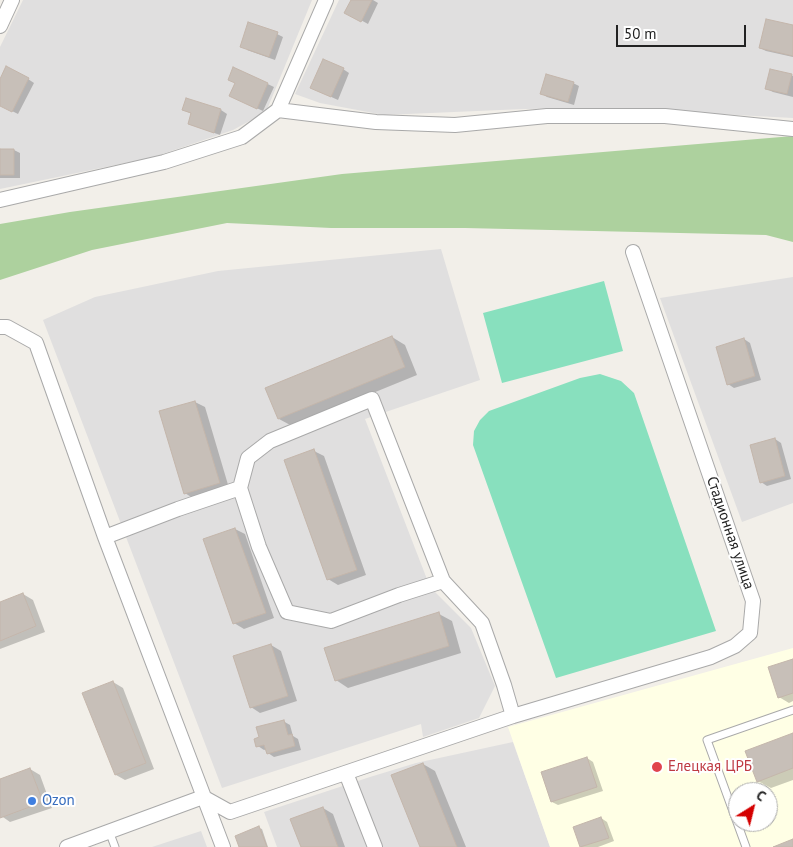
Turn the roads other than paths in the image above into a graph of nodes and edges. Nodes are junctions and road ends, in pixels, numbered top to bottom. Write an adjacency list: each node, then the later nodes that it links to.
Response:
1 (12, 0): 3 (street)
2 (326, 0): 4 (street)
3 (0, 26)
4 (278, 110): 5 (street); 6 (street)
5 (793, 129)
6 (0, 200)
7 (633, 252): 13 (street, Стадионная улица)
8 (0, 327): 10 (street)
9 (240, 488): 10 (street); 11 (street); 11 (street)
10 (105, 537): 15 (street)
11 (443, 581): 13 (street)
12 (793, 710): 21 (lane)
13 (512, 716): 14 (street)
14 (346, 773): 15 (street); 20 (street)
15 (203, 797): 16 (street); 19 (street)
16 (110, 831): 17 (street); 18 (lane)
17 (67, 847)
18 (115, 847)
19 (223, 847)
20 (375, 847)
21 (746, 847)

